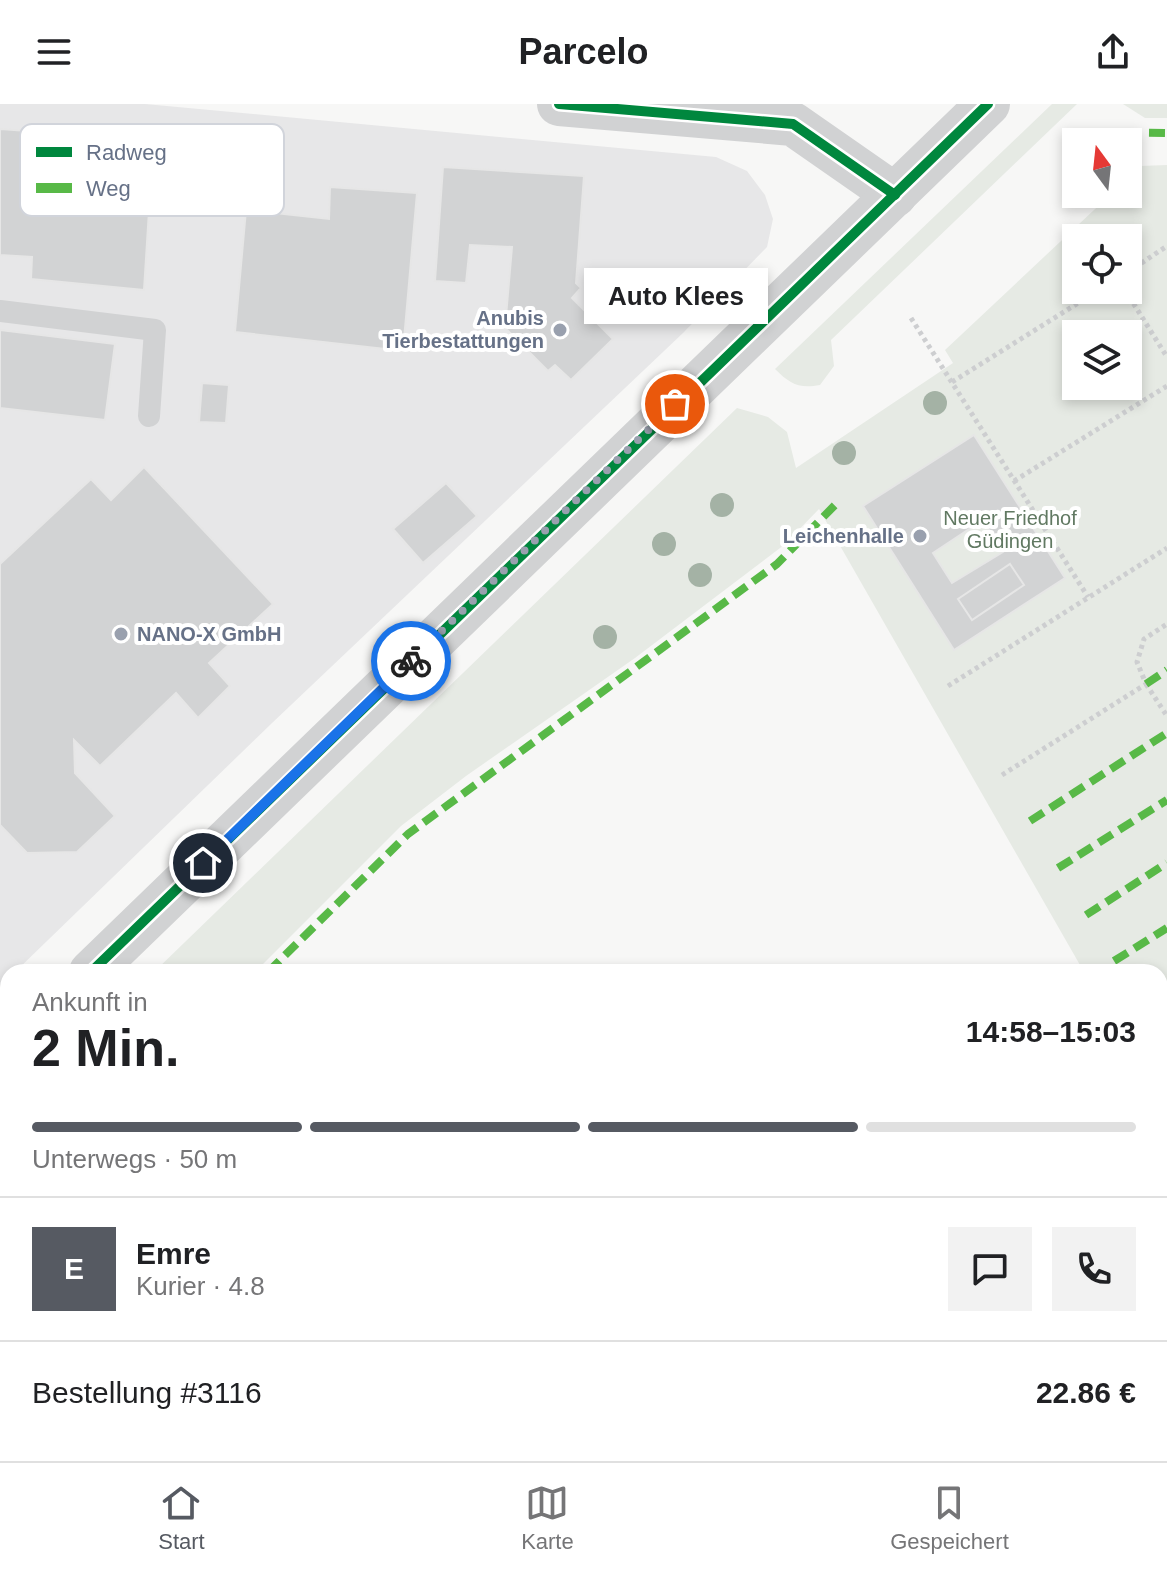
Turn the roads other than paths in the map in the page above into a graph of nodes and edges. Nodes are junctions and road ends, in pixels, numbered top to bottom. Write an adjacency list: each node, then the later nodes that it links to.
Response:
1 (559, 104): 3 (street)
2 (988, 104): 3 (street)
3 (895, 195): 6 (street)
4 (0, 311): 5 (lane)
5 (149, 416)
6 (99, 964)

